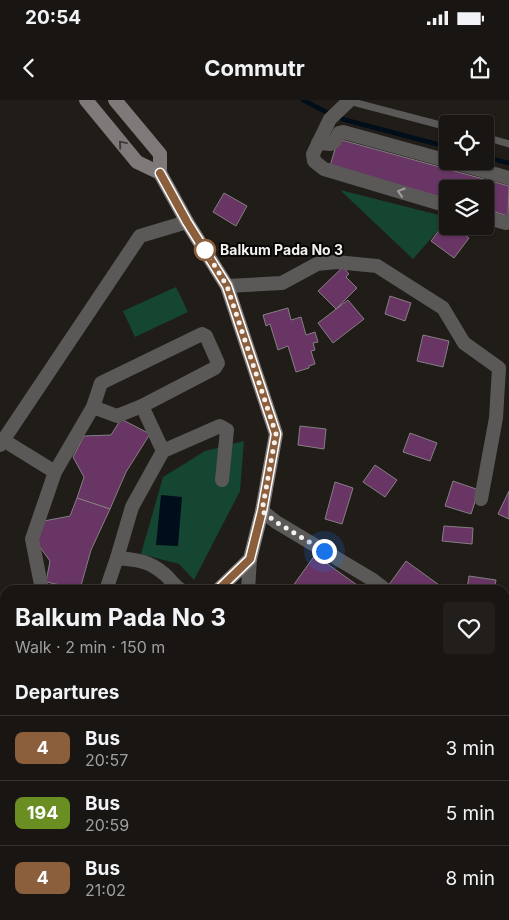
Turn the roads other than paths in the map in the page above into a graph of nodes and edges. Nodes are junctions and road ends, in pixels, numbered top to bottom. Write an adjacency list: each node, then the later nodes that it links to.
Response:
1 (86, 100): 10 (main road, one-way to 1)
2 (114, 100): 10 (main road)
3 (349, 101): 4 (lane); 6 (street)
4 (439, 125)
5 (494, 140): 7 (lane)
6 (318, 144): 8 (street); 12 (street, one-way to 6)
7 (509, 144)
8 (439, 159)
9 (480, 170): 11 (street)
10 (160, 173): 15 (main road)
11 (509, 178)
12 (439, 203)
13 (494, 220): 14 (street)
14 (509, 221)
15 (187, 222): 16 (main road); 21 (street)
16 (227, 286): 17 (street); 26 (main road)
17 (504, 369): 20 (street)
18 (92, 406): 19 (street); 19 (street); 23 (street)
19 (142, 406): 22 (street)
20 (503, 415): 25 (street)
21 (2, 442): 23 (street)
22 (163, 452): 24 (street); 27 (street)
23 (55, 472): 29 (street)
24 (222, 480)
25 (481, 500)
26 (262, 511): 28 (main road); 34 (street)
27 (117, 558): 30 (street); 31 (street)
28 (250, 559): 32 (main road); 33 (street)
29 (41, 585)
30 (108, 585)
31 (173, 585)
32 (223, 585)
33 (248, 585)
34 (380, 585)

